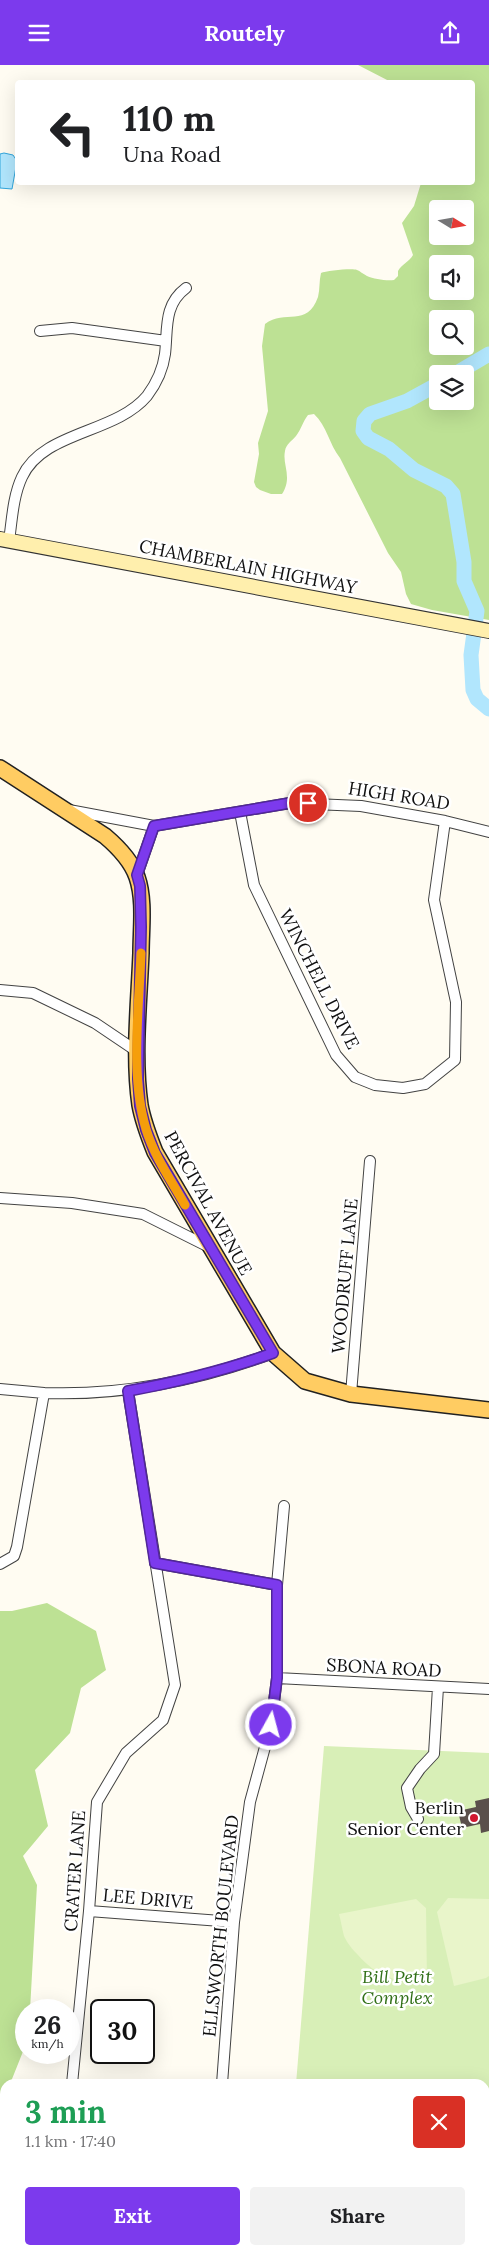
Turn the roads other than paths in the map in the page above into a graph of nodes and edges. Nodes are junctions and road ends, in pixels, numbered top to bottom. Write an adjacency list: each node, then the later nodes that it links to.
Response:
1 (186, 289): 3 (street)
2 (40, 331): 3 (street)
3 (166, 341): 4 (street)
4 (4, 540): 5 (main road, CHAMBERLAIN HIGHWAY)
5 (480, 629)
6 (0, 768): 7 (main road, HIGH ROAD)
7 (63, 809): 10 (street, HIGH ROAD); 12 (main road, PERCIVAL AVENUE)
8 (240, 812): 9 (street, HIGH ROAD); 9 (street, WINCHELL DRIVE); 10 (street, HIGH ROAD)
9 (445, 821): 11 (street, HIGH ROAD)
10 (154, 826): 12 (street)
11 (489, 833)
12 (137, 875): 14 (main road, PERCIVAL AVENUE)
13 (0, 990): 14 (street)
14 (138, 1052): 17 (main road, PERCIVAL AVENUE)
15 (370, 1161): 22 (street, WOODRUFF LANE)
16 (0, 1197): 17 (street)
17 (211, 1249): 18 (main road, PERCIVAL AVENUE)
18 (273, 1353): 20 (street); 22 (main road, PERCIVAL AVENUE)
19 (0, 1389): 21 (street)
20 (128, 1391): 21 (street); 25 (street, CRATER LANE)
21 (44, 1393): 26 (street)
22 (351, 1394): 23 (main road, PERCIVAL AVENUE)
23 (489, 1410)
24 (284, 1506): 27 (street, ELLSWORTH BOULEVARD)
25 (155, 1563): 27 (street); 32 (street, CRATER LANE)
26 (0, 1564)
27 (277, 1585): 28 (street, ELLSWORTH BOULEVARD)
28 (277, 1678): 29 (street, SBONA ROAD); 33 (street, ELLSWORTH BOULEVARD)
29 (438, 1687): 30 (street, SBONA ROAD); 31 (street)
30 (489, 1689)
31 (418, 1819)
32 (89, 1911): 33 (street, LEE DRIVE); 34 (street, CRATER LANE)
33 (234, 1922): 35 (street, ELLSWORTH BOULEVARD)
34 (72, 2079)
35 (222, 2079)

